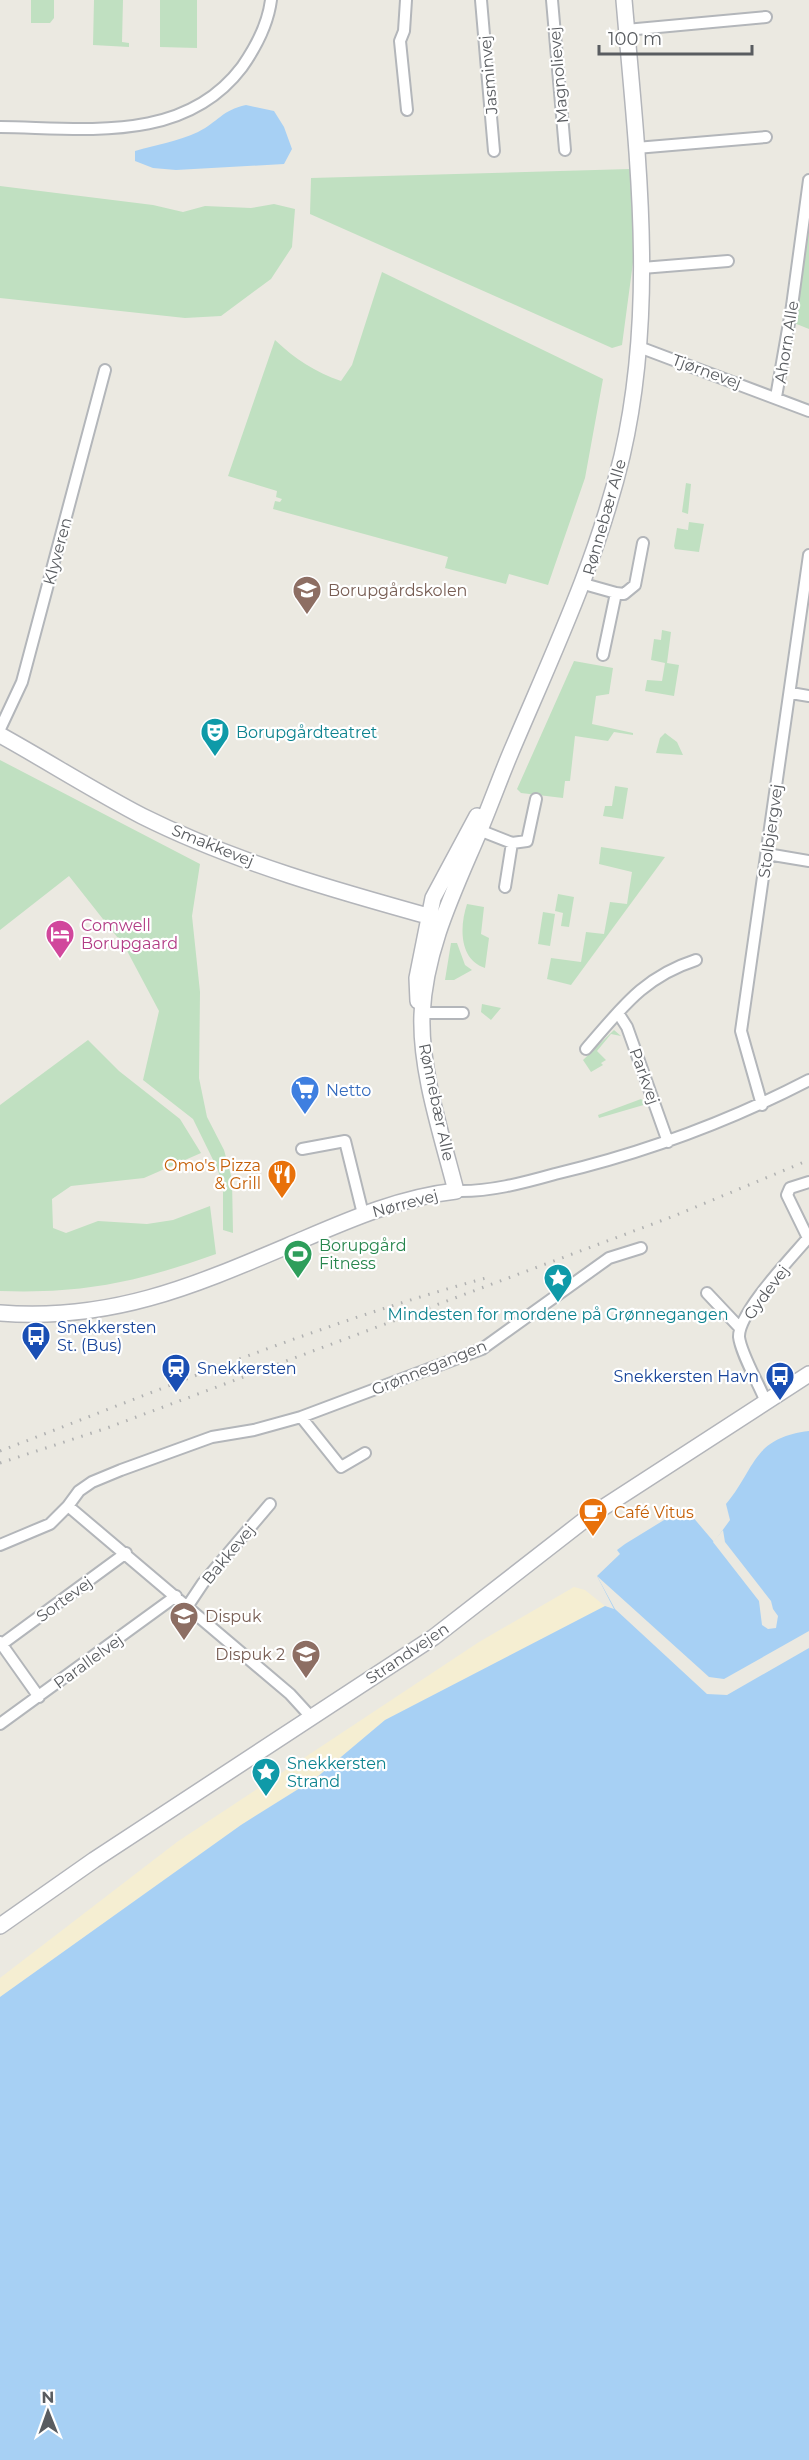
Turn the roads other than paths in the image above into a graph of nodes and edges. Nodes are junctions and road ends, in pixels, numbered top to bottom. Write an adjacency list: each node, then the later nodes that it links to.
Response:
1 (271, 0): 9 (street)
2 (406, 0): 8 (street)
3 (481, 0): 13 (street, Jasminvej)
4 (552, 0): 12 (street, Magnolievej)
5 (624, 0): 7 (main road, Rønnebær Alle)
6 (766, 17): 7 (street)
7 (626, 30): 11 (main road, Rønnebær Alle)
8 (407, 110)
9 (0, 127)
10 (766, 137): 11 (street)
11 (636, 148): 16 (main road, Rønnebær Alle)
12 (565, 150)
13 (494, 151)
14 (809, 180): 19 (street, Ahorn Alle)
15 (728, 261): 16 (street)
16 (642, 268): 17 (main road, Rønnebær Alle)
17 (639, 347): 19 (street, Tjørnevej); 23 (main road, Rønnebær Alle)
18 (105, 370): 28 (street, Klyveren)
19 (777, 397): 20 (street, Tjørnevej)
20 (809, 411)
21 (643, 543): 24 (street)
22 (809, 555): 26 (street, Stolbjergvej)
23 (584, 584): 24 (street); 31 (main road, Rønnebær Alle)
24 (616, 593): 25 (street)
25 (603, 655)
26 (790, 693): 27 (street); 33 (street, Stolbjergvej)
27 (809, 696)
28 (0, 729)
29 (0, 735): 36 (main road, Smakkevej)
30 (536, 799): 32 (street)
31 (475, 829): 32 (street); 36 (main road, Rønnebær Alle)
32 (512, 843): 35 (street)
33 (767, 854): 34 (street); 43 (street, Stolbjergvej)
34 (809, 861)
35 (505, 887)
36 (435, 918): 38 (main road, Rønnebær Alle)
37 (696, 960): 40 (street)
38 (422, 1013): 39 (street); 47 (main road, Rønnebær Alle)
39 (463, 1013)
40 (618, 1013): 41 (street); 44 (street, Parkvej)
41 (585, 1049)
42 (809, 1080): 43 (street, Nørrevej)
43 (762, 1105): 44 (street, Nørrevej)
44 (668, 1142): 47 (street, Nørrevej)
45 (302, 1149): 48 (street)
46 (809, 1182): 52 (street, Gydevej)
47 (456, 1191): 48 (main road, Nørrevej)
48 (363, 1214): 51 (main road, Nørrevej)
49 (641, 1248): 55 (street, Grønnegangen)
50 (707, 1293): 52 (street)
51 (0, 1313)
52 (740, 1328): 54 (street, Gydevej)
53 (809, 1374): 54 (main road, Strandvejen)
54 (766, 1402): 65 (main road, Strandvejen)
55 (301, 1417): 56 (street); 58 (street, Grønnegangen)
56 (365, 1453)
57 (270, 1504): 62 (street, Bakkevej)
58 (68, 1506): 59 (street, Grønnegangen); 60 (street)
59 (0, 1545)
60 (126, 1553): 61 (street); 63 (street, Sortevej)
61 (176, 1596): 62 (street); 64 (street, Parallelvej)
62 (187, 1606): 65 (street)
63 (1, 1643): 64 (street)
64 (39, 1696): 66 (street, Parallelvej)
65 (311, 1717): 67 (main road, Strandvejen)
66 (0, 1724)
67 (0, 1926)

